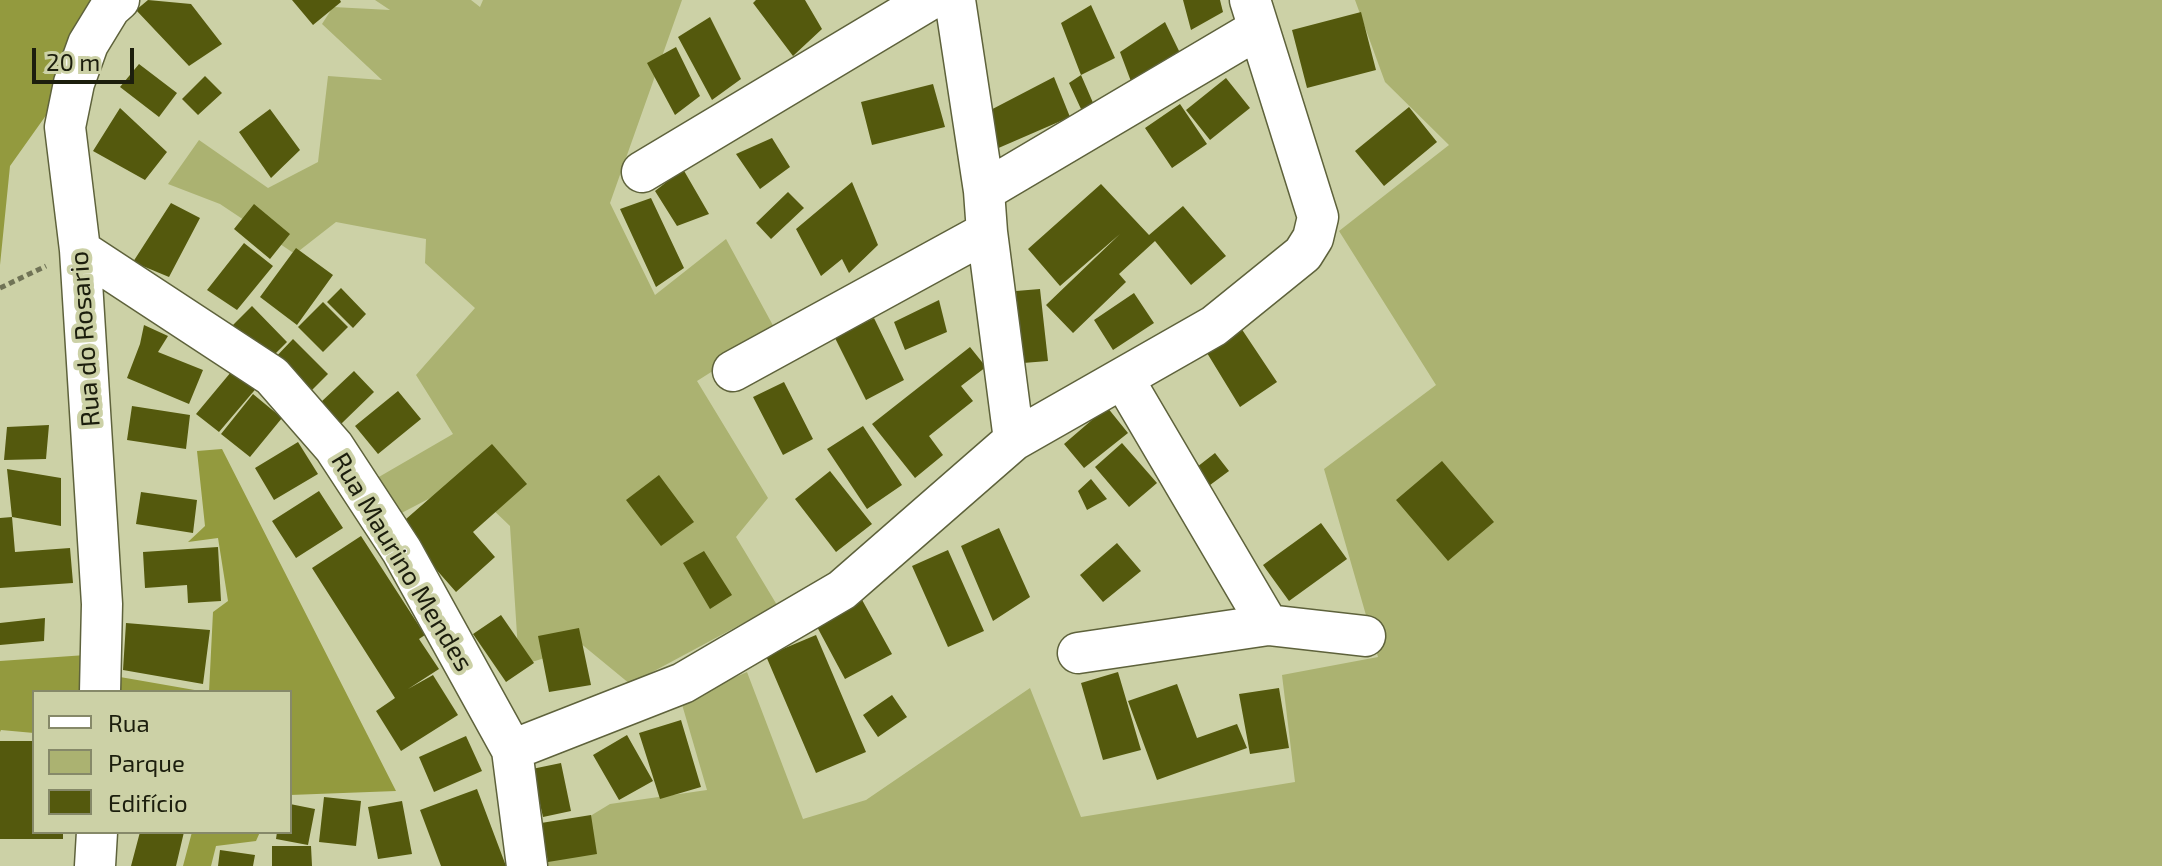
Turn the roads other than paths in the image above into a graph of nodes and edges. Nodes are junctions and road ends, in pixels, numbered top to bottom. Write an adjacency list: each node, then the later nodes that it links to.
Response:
1 (99, 0): 6 (street)
2 (119, 0): 6 (street, Rua do Rosario)
3 (929, 0): 7 (street)
4 (955, 0): 8 (street)
5 (1254, 14): 8 (street); 12 (street)
6 (77, 74): 10 (street, Rua do Rosario)
7 (642, 172)
8 (984, 191): 9 (street)
9 (987, 232): 11 (street); 13 (street)
10 (80, 250): 17 (street, Rua do Rosario); 18 (street, Rua Maurino Mendes)
11 (733, 371)
12 (1124, 380): 13 (street); 14 (street)
13 (1014, 440): 18 (street)
14 (1268, 625): 15 (street); 16 (street)
15 (1365, 636)
16 (1078, 653)
17 (100, 690)
18 (512, 750): 21 (street, Rua Maurino Mendes)
19 (97, 834): 20 (street)
20 (95, 866)
21 (527, 866)

